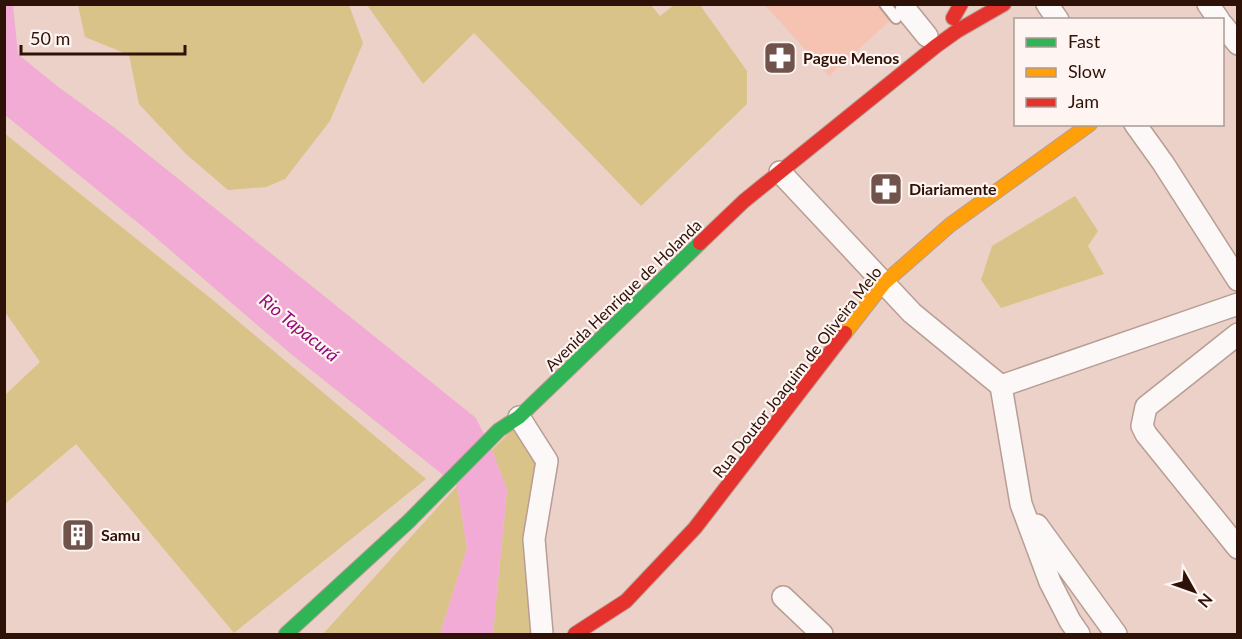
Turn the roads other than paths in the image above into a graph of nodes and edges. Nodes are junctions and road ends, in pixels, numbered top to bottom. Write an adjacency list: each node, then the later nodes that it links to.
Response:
1 (961, 4): 7 (main road)
2 (976, 4): 7 (main road)
3 (1004, 4): 15 (main road, Avenida Henrique de Holanda)
4 (1047, 4): 8 (street)
5 (1208, 4): 9 (street)
6 (897, 9): 12 (street)
7 (953, 18): 12 (main road)
8 (1057, 18)
9 (1218, 18)
10 (1224, 26): 11 (street)
11 (1238, 44)
12 (916, 45)
13 (1087, 126): 17 (main road, Rua Doutor Joaquim de Oliveira Melo)
14 (1136, 126): 16 (street)
15 (780, 172): 17 (street); 21 (main road, Avenida Henrique de Holanda)
16 (1238, 280)
17 (884, 283): 20 (street); 27 (main road, Rua Doutor Joaquim de Oliveira Melo)
18 (1238, 304): 20 (street)
19 (1238, 334): 23 (street)
20 (1001, 386): 22 (street)
21 (514, 412): 25 (main road, Avenida Henrique de Holanda); 26 (street)
22 (1021, 504): 29 (street); 30 (street)
23 (1238, 548)
24 (783, 597): 28 (street)
25 (286, 634)
26 (542, 634)
27 (575, 634)
28 (822, 634)
29 (1079, 634)
30 (1116, 634)

